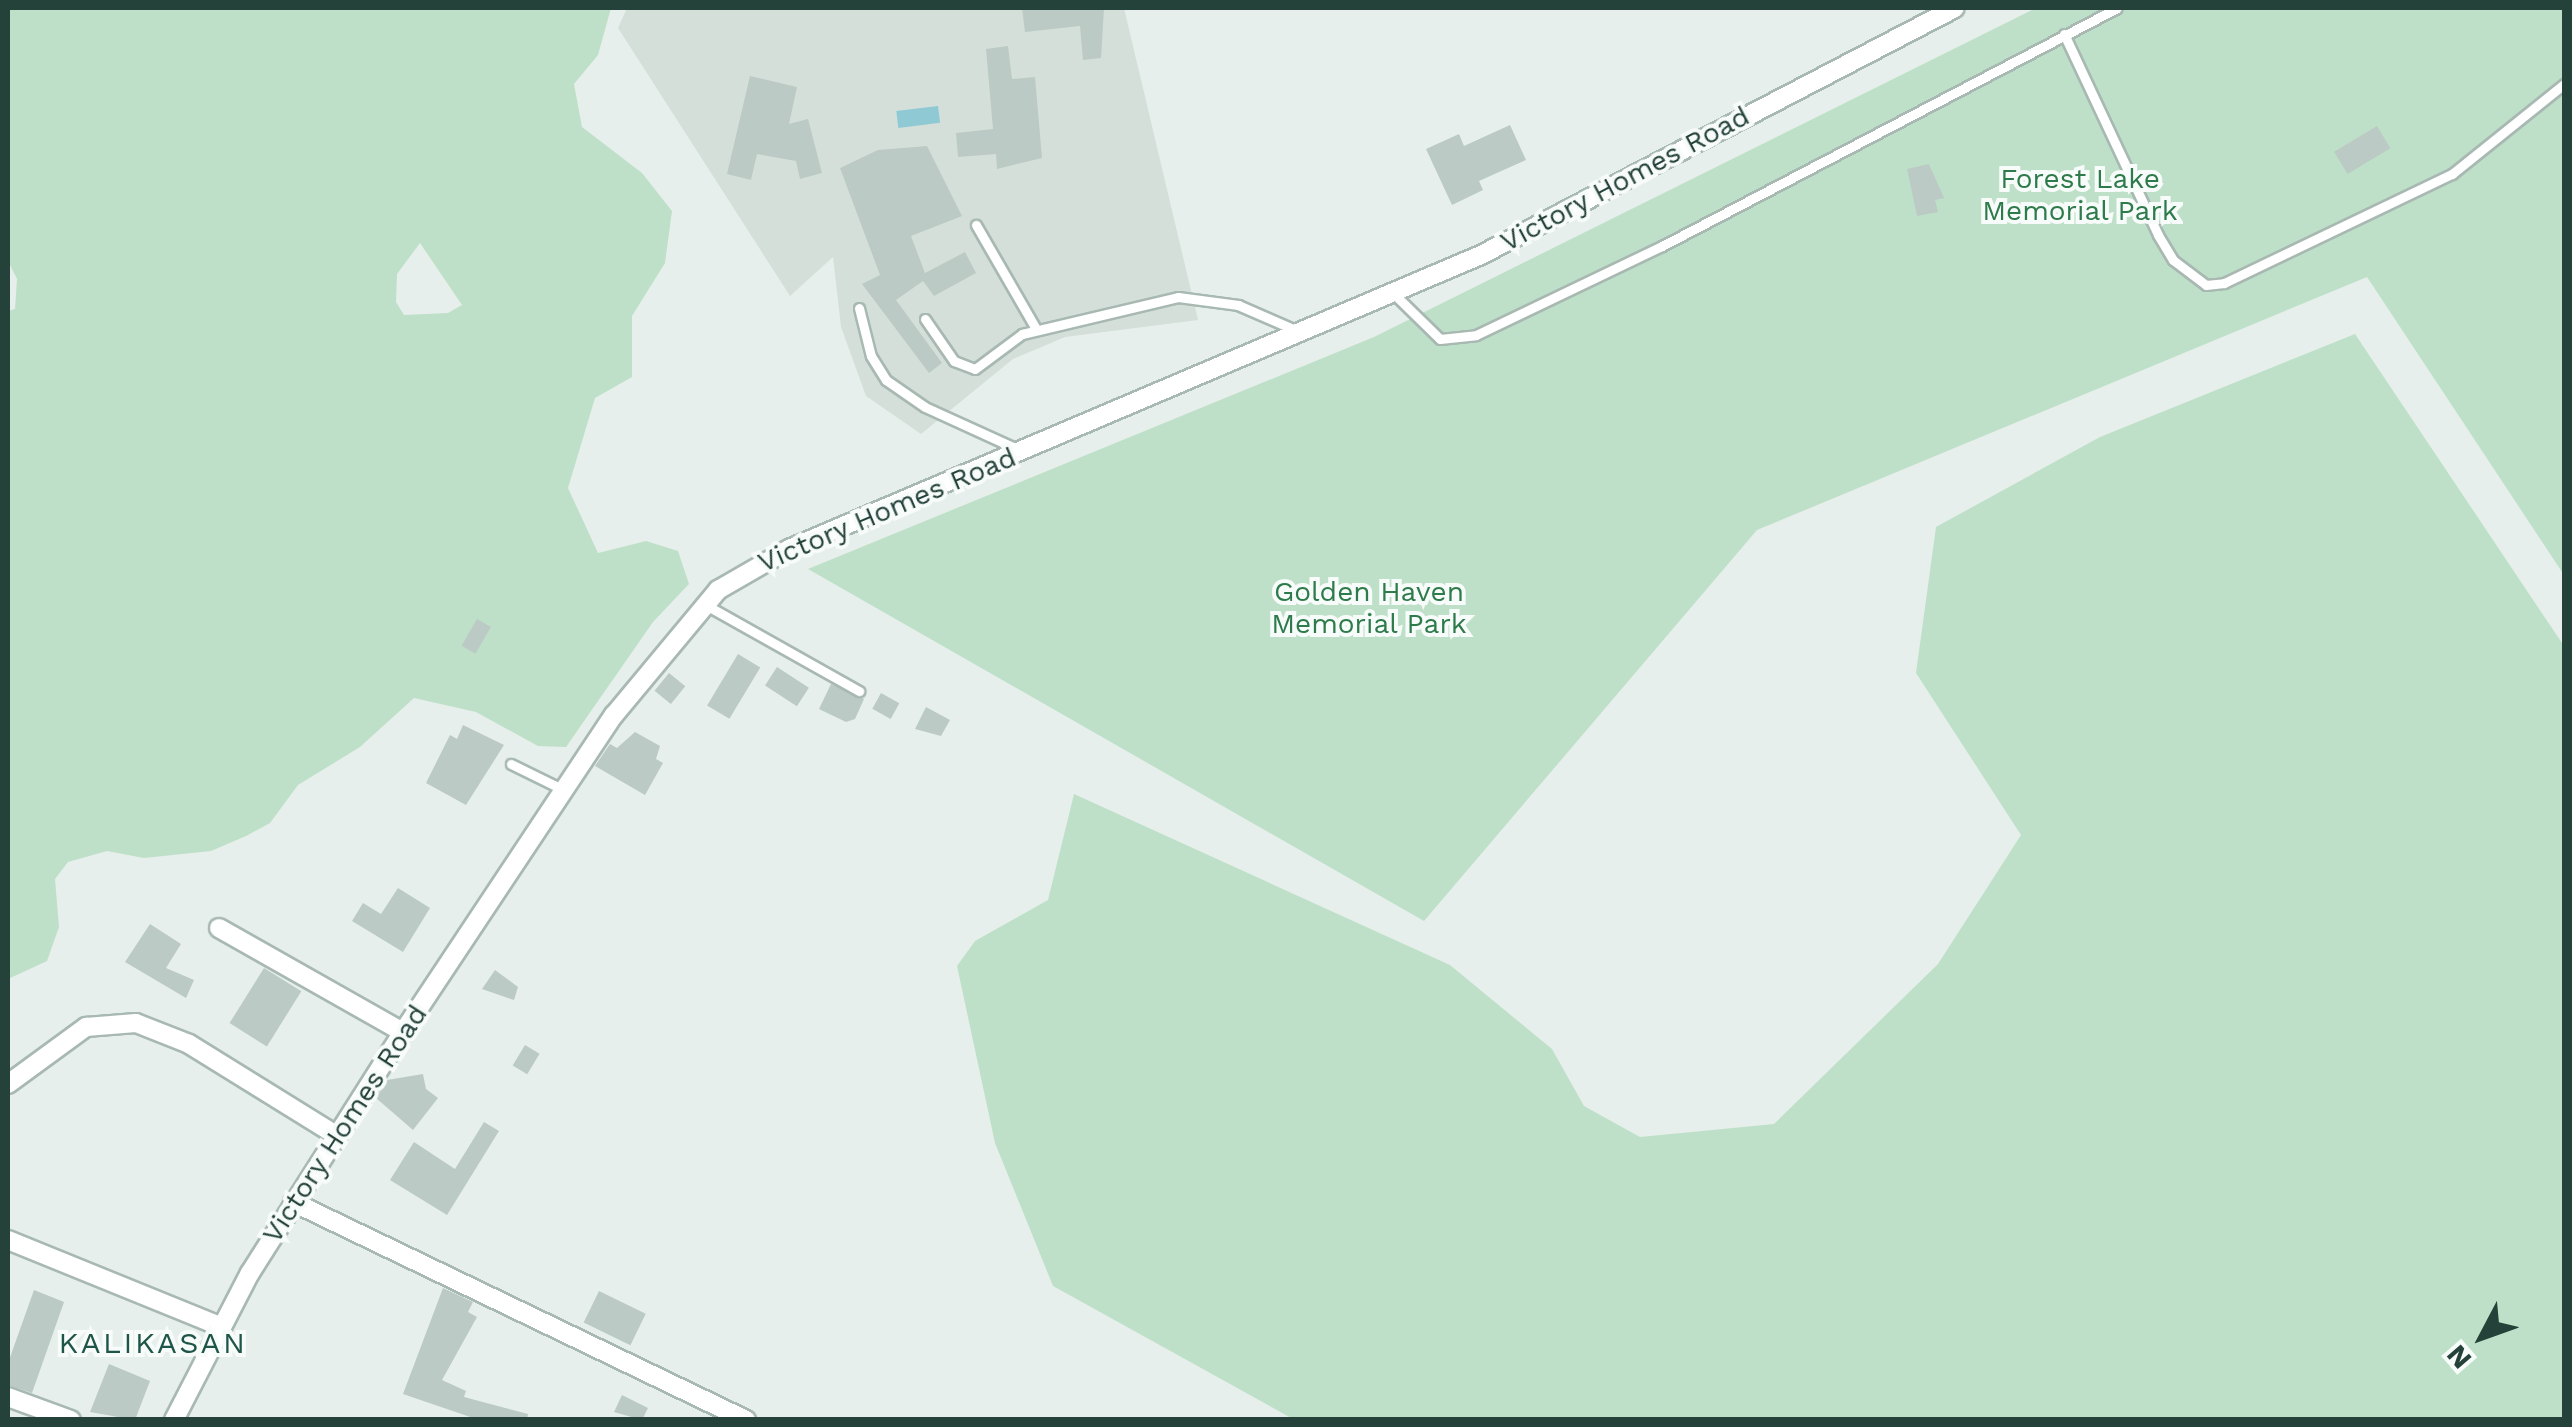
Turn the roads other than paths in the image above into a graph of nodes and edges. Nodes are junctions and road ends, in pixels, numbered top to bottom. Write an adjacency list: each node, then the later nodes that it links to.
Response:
1 (1955, 8): 6 (street, Victory Homes Road)
2 (2117, 8): 3 (lane)
3 (2064, 34): 4 (lane); 6 (lane)
4 (2564, 84)
5 (976, 226): 9 (lane)
6 (1394, 294): 10 (street, Victory Homes Road)
7 (859, 308): 11 (lane)
8 (925, 319): 9 (lane)
9 (1036, 329): 10 (lane)
10 (1302, 334): 11 (street, Victory Homes Road)
11 (1022, 452): 12 (street, Victory Homes Road)
12 (704, 604): 13 (lane); 15 (street, Victory Homes Road)
13 (859, 691)
14 (512, 764): 15 (lane)
15 (566, 792): 17 (street, Victory Homes Road)
16 (220, 928): 17 (street)
17 (402, 1032): 19 (street, Victory Homes Road)
18 (8, 1084): 19 (street)
19 (336, 1135): 20 (street, Victory Homes Road)
20 (293, 1202): 22 (street, Victory Homes Road); 26 (street)
21 (8, 1240): 22 (street)
22 (220, 1326): 25 (street, Victory Homes Road)
23 (8, 1397): 24 (street)
24 (71, 1420)
25 (174, 1420)
26 (746, 1420)

